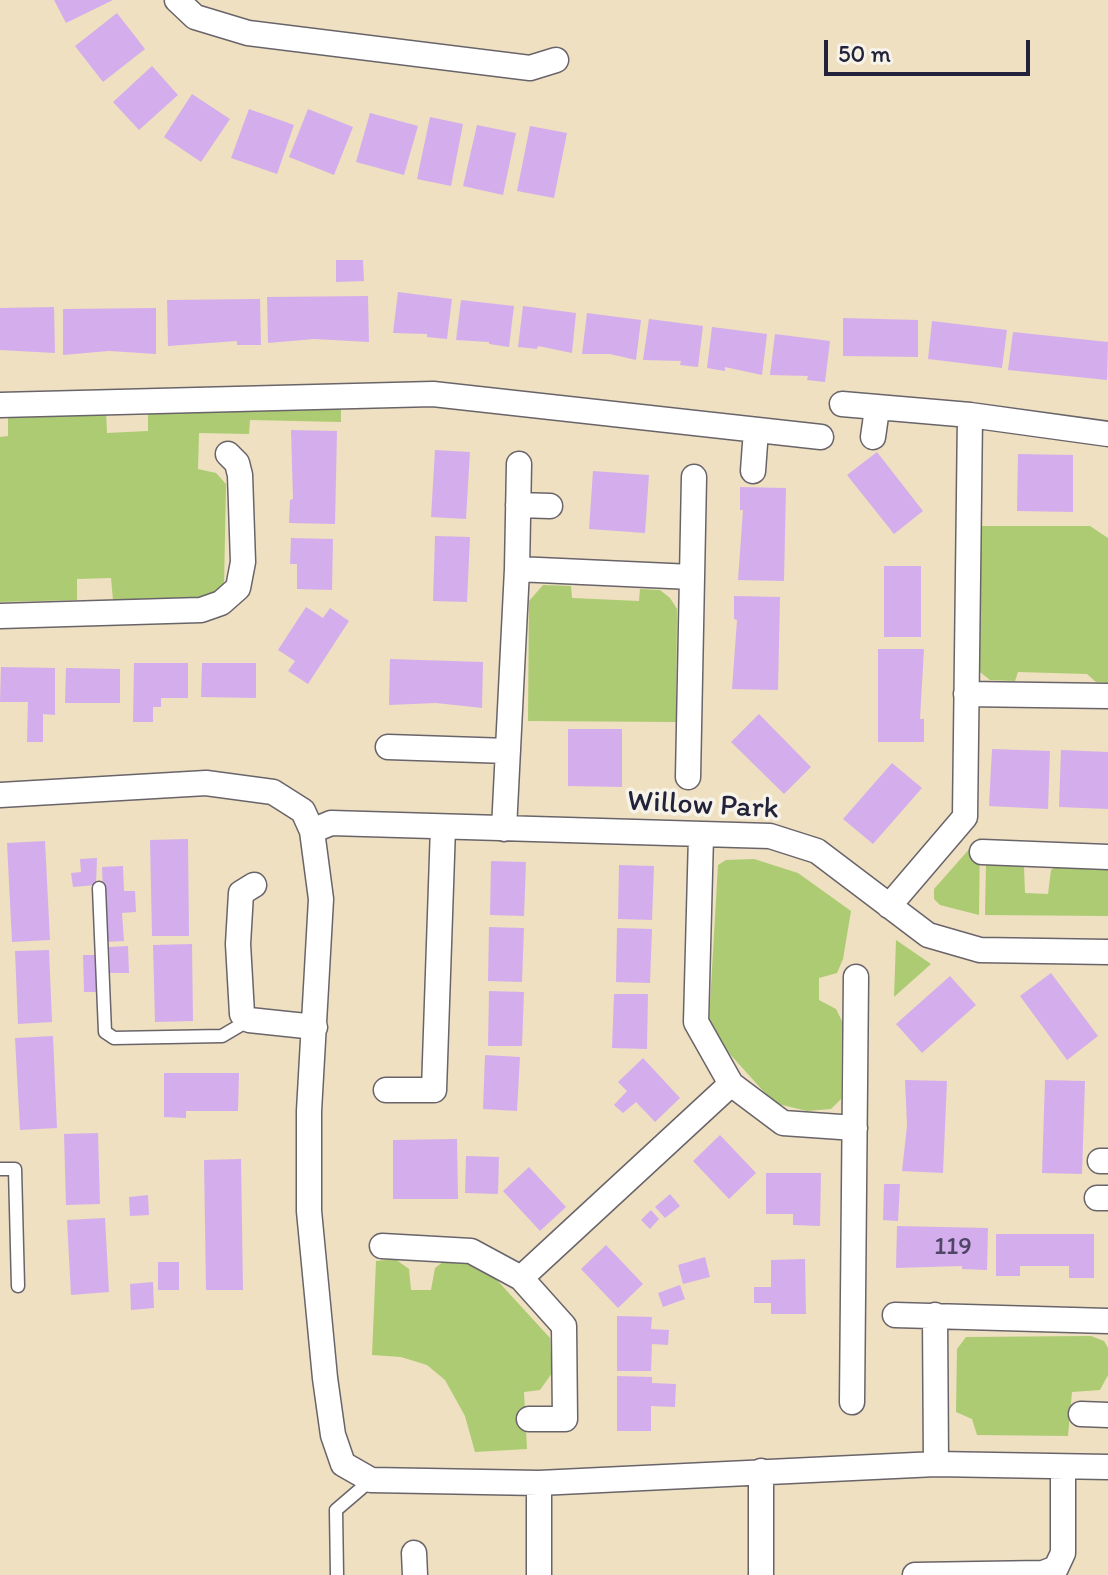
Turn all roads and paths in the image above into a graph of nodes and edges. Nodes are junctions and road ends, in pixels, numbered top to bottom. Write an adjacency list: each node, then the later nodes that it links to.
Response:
1 (177, 0): 2 (street)
2 (556, 60)
3 (842, 404): 5 (street)
4 (0, 405): 7 (street)
5 (877, 409): 6 (street); 10 (street)
6 (970, 415): 8 (street); 20 (street)
7 (756, 430): 9 (street); 13 (street)
8 (1108, 434)
9 (821, 437)
10 (873, 437)
11 (228, 454): 19 (street)
12 (519, 464): 15 (street)
13 (753, 471)
14 (694, 477): 18 (street)
15 (518, 505): 16 (street); 17 (street)
16 (550, 506)
17 (517, 569): 18 (street); 23 (street)
18 (692, 577): 24 (street)
19 (0, 616)
20 (966, 694): 21 (street); 34 (street)
21 (1108, 696)
22 (388, 747): 23 (street)
23 (508, 751): 27 (street)
24 (688, 777)
25 (0, 795): 28 (street)
26 (443, 827): 27 (street, Willow Park); 28 (street, Willow Park); 40 (street)
27 (504, 829): 29 (street, Willow Park)
28 (312, 831): 38 (street)
29 (701, 836): 34 (street, Willow Park); 39 (street)
30 (982, 852): 31 (street)
31 (1108, 857)
32 (254, 885): 37 (street)
33 (99, 888): 37 (lane)
34 (889, 906): 35 (street, Willow Park)
35 (1108, 952)
36 (856, 977): 41 (street)
37 (249, 1020): 38 (street)
38 (315, 1027): 57 (street)
39 (731, 1084): 41 (street); 44 (street)
40 (386, 1090)
41 (855, 1128): 49 (street)
42 (0, 1169): 45 (lane)
43 (382, 1246): 44 (street)
44 (521, 1278): 52 (street)
45 (18, 1286)
46 (895, 1315): 47 (street)
47 (935, 1315): 48 (street); 53 (street)
48 (1108, 1321)
49 (852, 1402)
50 (1081, 1414): 51 (street)
51 (1108, 1415)
52 (529, 1419)
53 (936, 1464): 54 (street); 56 (street)
54 (1063, 1467): 55 (street); 62 (street)
55 (1108, 1467)
56 (761, 1471): 58 (street); 61 (street)
57 (371, 1480): 58 (street); 59 (lane)
58 (539, 1483): 60 (street)
59 (337, 1575)
60 (539, 1575)
61 (761, 1575)
62 (915, 1575)

